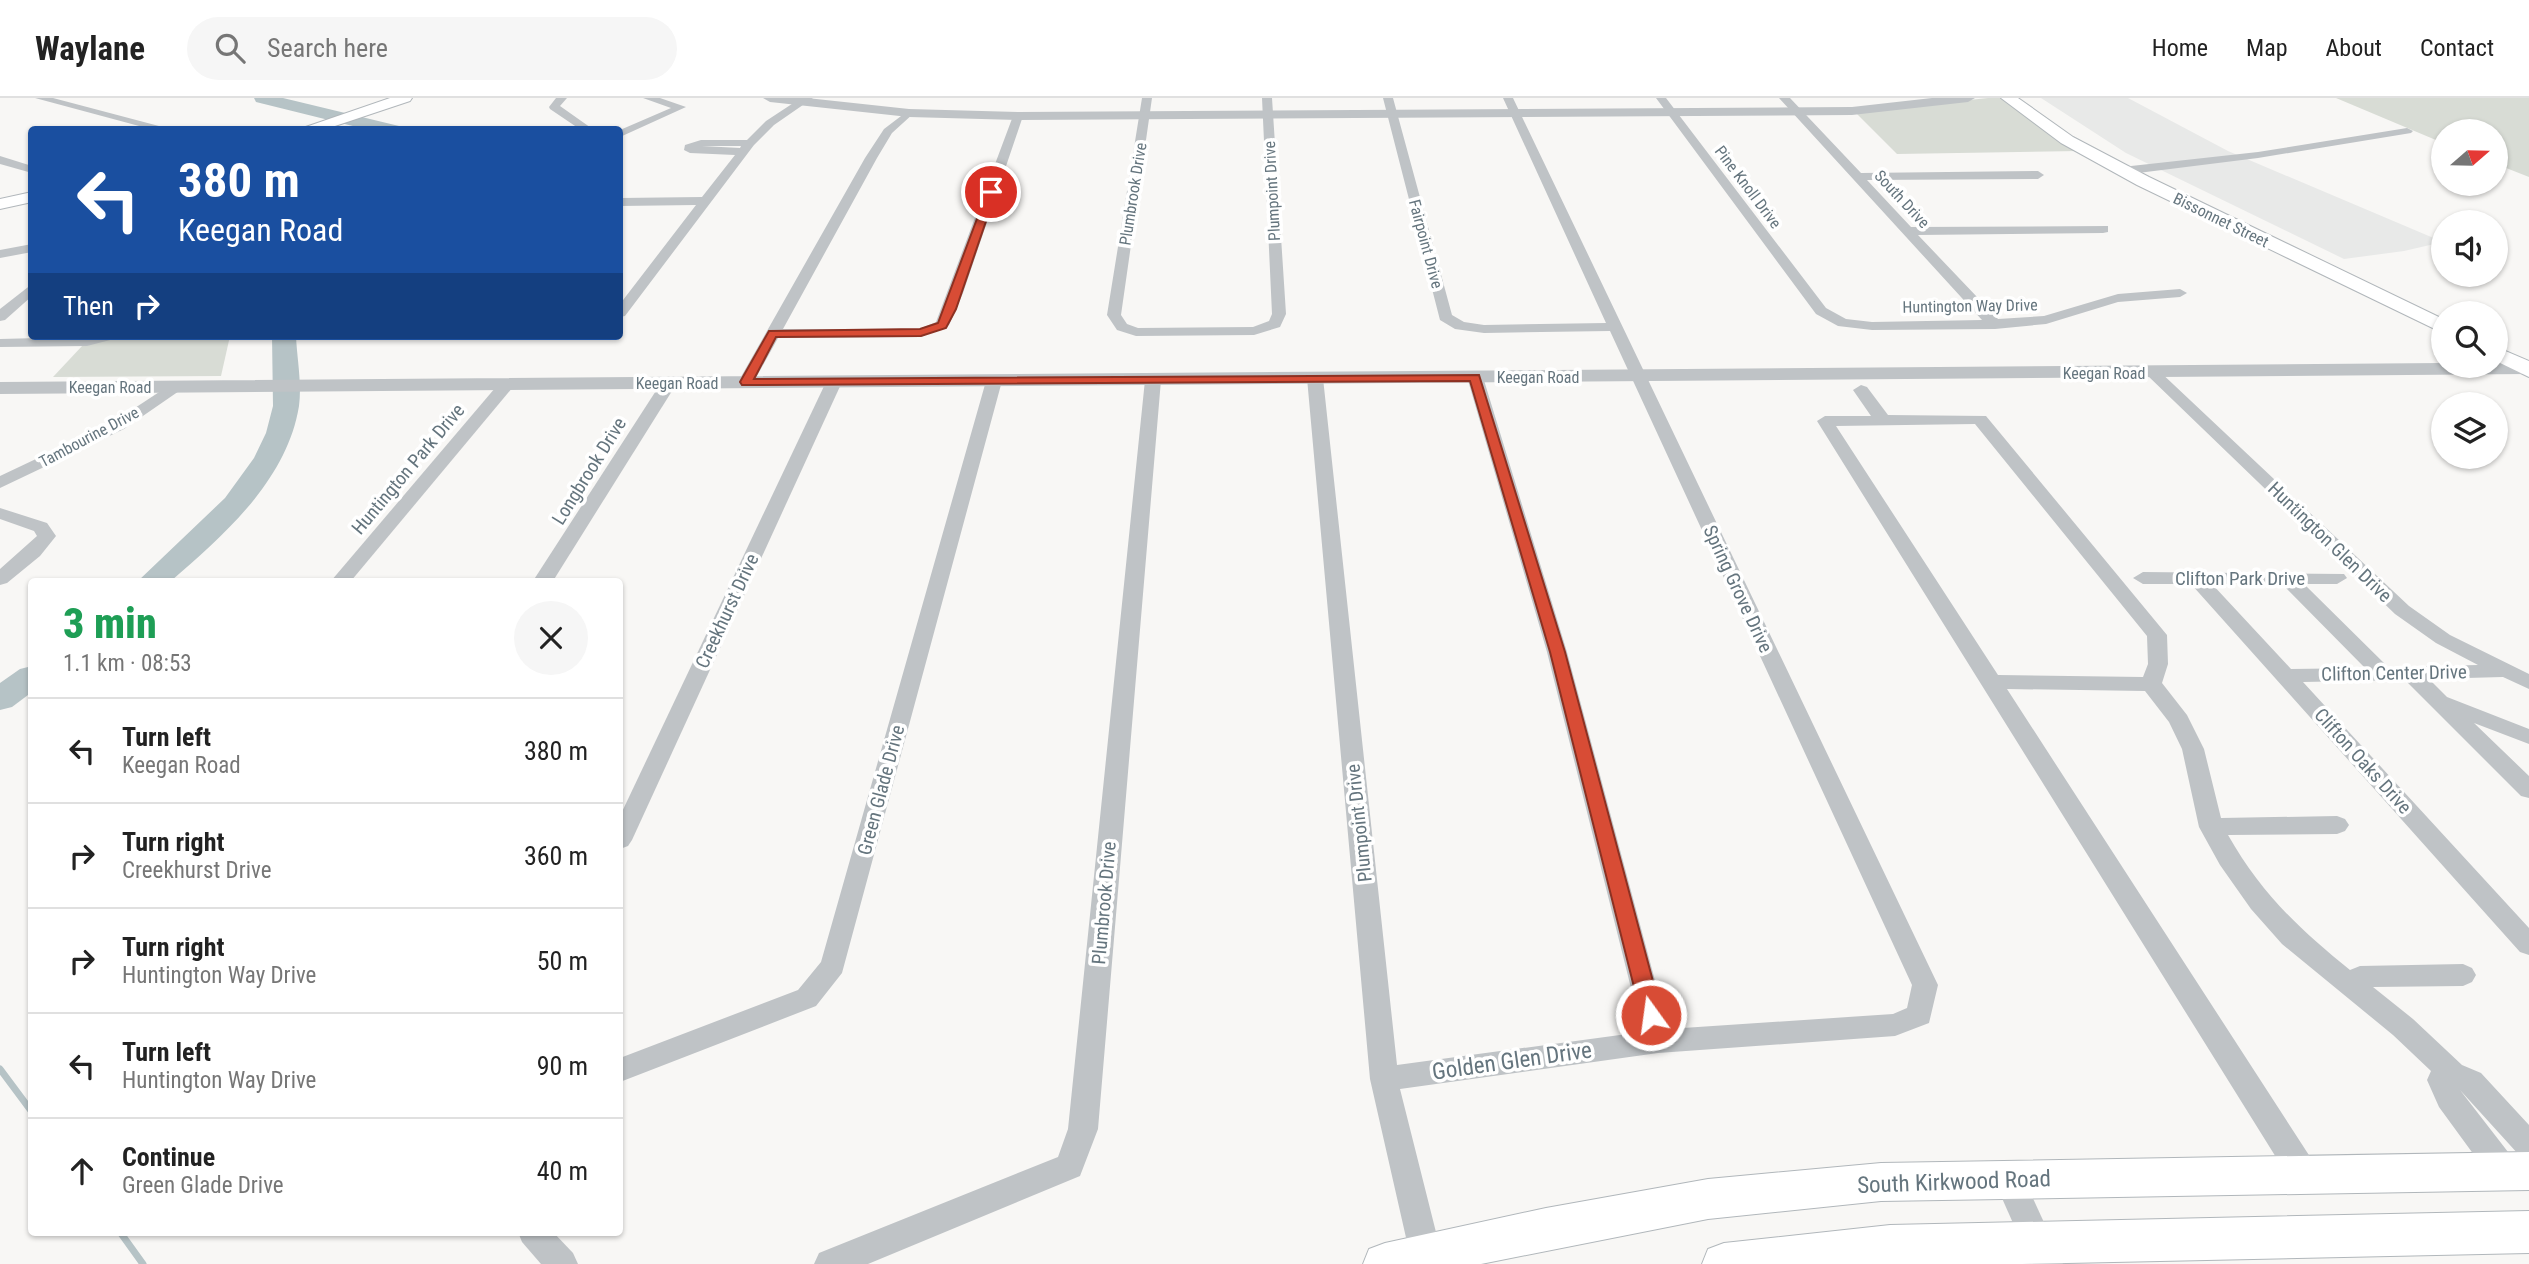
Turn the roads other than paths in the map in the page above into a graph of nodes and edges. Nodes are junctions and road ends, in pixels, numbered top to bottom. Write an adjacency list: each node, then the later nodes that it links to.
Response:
1 (40, 98): 23 (street)
2 (562, 98): 25 (street)
3 (648, 98): 27 (street)
4 (770, 98): 14 (street)
5 (1147, 98): 20 (street, Plumbrook Drive)
6 (1267, 98): 19 (street, Plumpoint Drive)
7 (1388, 98): 21 (street, Fairpoint Drive)
8 (1661, 98): 17 (street, Pine Knoll Drive)
9 (1784, 98): 16 (street, South Drive)
10 (1968, 98): 16 (street)
11 (2008, 98): 32 (main road, Bissonnet Street)
12 (2029, 98): 32 (main road, Bissonnet Street)
13 (411, 100): 24 (main road)
14 (804, 100): 18 (street); 35 (street)
15 (1511, 105): 17 (street); 21 (street); 57 (street, Spring Grove Drive)
16 (1796, 111): 17 (street); 33 (street, South Drive)
17 (1672, 112): 49 (street, Pine Knoll Drive)
18 (909, 113): 22 (street); 58 (street)
19 (1268, 113): 20 (street); 21 (street); 46 (street, Plumpoint Drive)
20 (1145, 114): 22 (street); 46 (street, Plumbrook Drive)
21 (1392, 114): 57 (street, Fairpoint Drive)
22 (1017, 116): 58 (street)
23 (153, 126)
24 (335, 126)
25 (583, 126)
26 (2407, 131): 28 (street)
27 (623, 133)
28 (2258, 155): 32 (street); 32 (street)
29 (0, 160): 30 (street)
30 (28, 169)
31 (2038, 175): 33 (street)
32 (2148, 176): 42 (main road, Bissonnet Street); 44 (main road, Bissonnet Street)
33 (1857, 177): 41 (street, South Drive)
34 (28, 198): 37 (main road)
35 (706, 201): 36 (street); 51 (street)
36 (623, 202)
37 (0, 204)
38 (28, 206): 39 (main road)
39 (0, 212)
40 (2103, 229): 41 (street)
41 (1907, 231): 56 (street, South Drive)
42 (2306, 246): 44 (main road); 50 (main road, Bissonnet Street)
43 (28, 249): 45 (street)
44 (2283, 249): 53 (main road, Bissonnet Street)
45 (0, 254)
46 (1118, 289)
47 (28, 292): 54 (street)
48 (2180, 293): 56 (street, Huntington Way Drive)
49 (1809, 296): 56 (street, Huntington Way Drive)
50 (2431, 304)
51 (623, 308)
52 (2431, 309): 53 (main road)
53 (2409, 310): 55 (main road, Bissonnet Street)
54 (0, 317)
55 (2431, 321)
56 (1995, 325)
57 (1616, 327): 65 (street, Spring Grove Drive)
58 (773, 334): 70 (street)
59 (95, 340): 60 (street)
60 (0, 343)
61 (2508, 347): 63 (main road)
62 (2508, 358): 63 (main road)
63 (2528, 365): 64 (street, Keegan Road)
64 (2152, 372): 65 (street, Keegan Road); 87 (street, Huntington Glen Drive)
65 (1637, 376): 66 (street, Keegan Road); 104 (street, Spring Grove Drive)
66 (1475, 377): 67 (street, Keegan Road); 105 (street)
67 (1315, 378): 68 (street, Keegan Road); 107 (street, Plumpoint Drive)
68 (1153, 380): 69 (street, Keegan Road); 116 (street, Plumbrook Drive)
69 (994, 381): 71 (street, Keegan Road); 106 (street, Green Glade Drive)
70 (746, 382): 71 (street, Keegan Road); 72 (street, Keegan Road)
71 (835, 382): 99 (street, Creekhurst Drive)
72 (669, 383): 73 (street, Keegan Road); 81 (street, Longbrook Drive)
73 (507, 384): 74 (street, Keegan Road); 80 (street, Huntington Park Drive)
74 (176, 386): 75 (street, Keegan Road); 78 (street, Tambourine Drive)
75 (0, 388)
76 (1861, 390): 77 (street)
77 (1882, 419): 91 (street); 93 (street)
78 (0, 483)
79 (0, 513): 86 (street)
80 (344, 578)
81 (545, 578)
82 (2143, 578): 83 (street, Clifton Park Drive)
83 (2196, 578): 84 (street, Clifton Park Drive); 90 (street, Clifton Oaks Drive)
84 (2287, 578): 85 (street, Clifton Park Drive); 88 (street)
85 (2337, 578)
86 (0, 579)
87 (2503, 671): 89 (street, Clifton Center Drive); 92 (street, Huntington Glen Drive)
88 (2382, 673): 89 (street, Clifton Center Drive); 90 (street, Clifton Center Drive)
89 (2410, 673): 94 (street)
90 (2286, 676): 100 (street, Clifton Oaks Drive)
91 (1992, 682): 93 (street); 109 (street)
92 (2529, 682)
93 (2151, 684): 98 (street)
94 (2439, 701): 95 (street); 96 (street)
95 (2529, 737)
96 (2529, 790)
97 (2337, 825): 98 (street)
98 (2211, 827): 103 (street)
99 (623, 834)
100 (2519, 921): 101 (street, Clifton Oaks Drive)
101 (2529, 945)
102 (2463, 975): 103 (street)
103 (2345, 983): 108 (street)
104 (1849, 1028): 105 (street, Golden Glen Drive)
105 (1658, 1041): 107 (street, Golden Glen Drive)
106 (623, 1069)
107 (1384, 1079): 114 (street, Plumpoint Drive)
108 (2520, 1163): 109 (main road, South Kirkwood Road)
109 (2305, 1177): 110 (main road, South Kirkwood Road)
110 (2009, 1180): 113 (street); 114 (main road, South Kirkwood Road)
111 (2529, 1232): 113 (main road)
112 (537, 1236): 115 (street)
113 (2041, 1252): 118 (main road)
114 (1427, 1259): 117 (main road, South Kirkwood Road)
115 (562, 1264)
116 (830, 1264)
117 (1385, 1264)
118 (1724, 1264)

